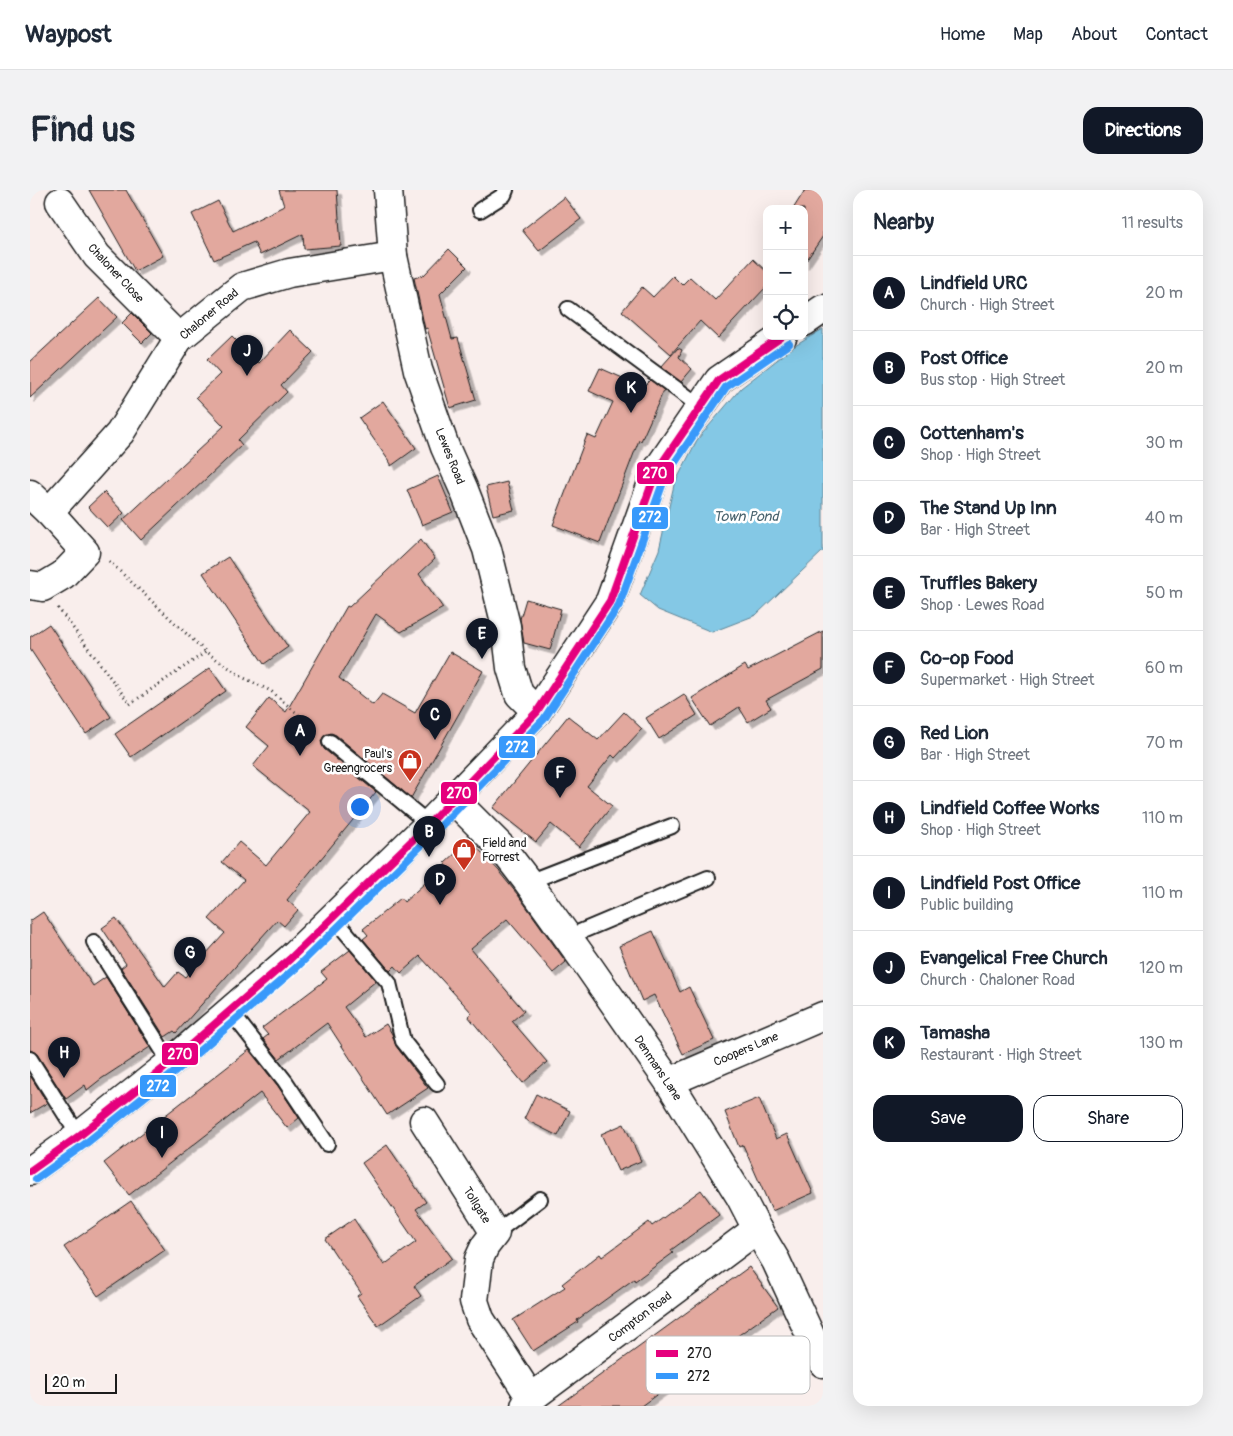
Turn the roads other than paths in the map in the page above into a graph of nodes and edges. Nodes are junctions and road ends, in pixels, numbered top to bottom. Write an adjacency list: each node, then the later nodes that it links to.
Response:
1 (388, 190): 5 (street, Lewes Road)
2 (506, 190): 4 (lane)
3 (60, 202): 9 (street, Chaloner Close)
4 (480, 210)
5 (393, 256): 9 (street, Chaloner Road); 14 (street, Lewes Road)
6 (568, 309): 11 (lane)
7 (823, 309): 8 (street)
8 (808, 319)
9 (179, 338): 12 (street, Chaloner Road)
10 (777, 340): 11 (street)
11 (701, 407): 14 (street)
12 (40, 503): 13 (street, Chaloner Road)
13 (37, 586)
14 (537, 712): 16 (street)
15 (330, 742): 17 (lane)
16 (453, 799): 17 (street); 20 (street, Denmans Lane)
17 (429, 824): 21 (street)
18 (672, 826): 20 (lane)
19 (708, 878): 22 (lane)
20 (528, 882): 22 (street, Denmans Lane)
21 (333, 917): 24 (street); 29 (lane)
22 (568, 937): 28 (street, Denmans Lane)
23 (94, 942): 27 (lane)
24 (230, 1011): 27 (street); 32 (lane)
25 (823, 1016): 28 (street, Coopers Lane)
26 (30, 1059): 31 (lane)
27 (170, 1062): 31 (street)
28 (669, 1082): 35 (street, Denmans Lane)
29 (437, 1084)
30 (424, 1121): 36 (street, Tollgate)
31 (79, 1136): 33 (street)
32 (327, 1144)
33 (30, 1171)
34 (540, 1199): 36 (lane)
35 (757, 1229): 37 (street, Denmans Lane); 38 (street, Compton Road)
36 (495, 1233): 38 (street, Tollgate)
37 (823, 1363)
38 (528, 1402)

